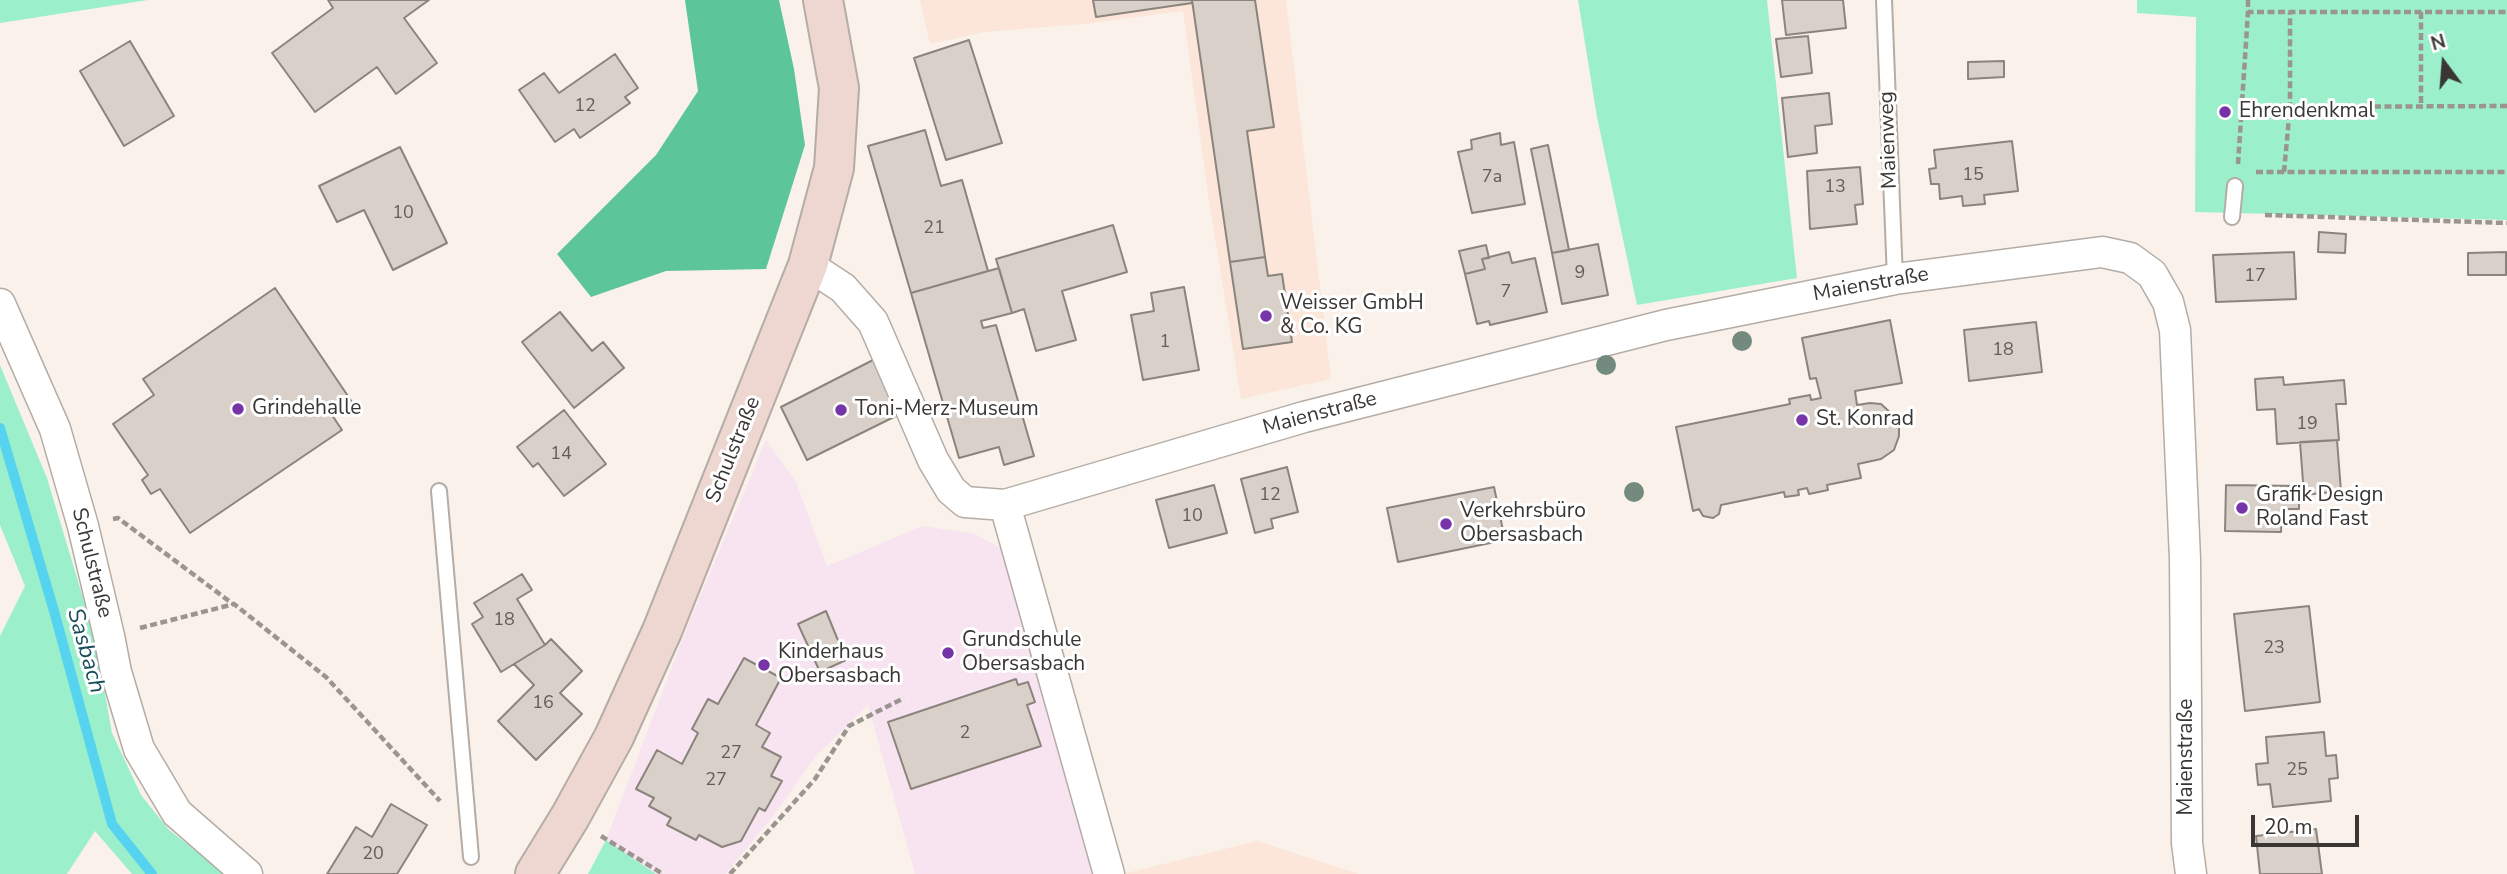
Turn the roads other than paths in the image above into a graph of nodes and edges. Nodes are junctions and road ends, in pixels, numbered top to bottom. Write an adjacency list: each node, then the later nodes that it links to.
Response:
1 (823, 0): 5 (main road, Schulstraße)
2 (1884, 0): 6 (lane, Maienweg)
3 (2236, 179): 4 (lane)
4 (2231, 217)
5 (808, 265): 9 (street, Maienstraße); 12 (main road, Schulstraße)
6 (1895, 279): 9 (street, Maienstraße); 14 (street, Maienstraße)
7 (0, 304): 11 (street, Schulstraße)
8 (439, 491): 10 (lane)
9 (1005, 505): 13 (street)
10 (471, 857)
11 (247, 874)
12 (535, 874)
13 (1109, 874)
14 (2191, 874)

